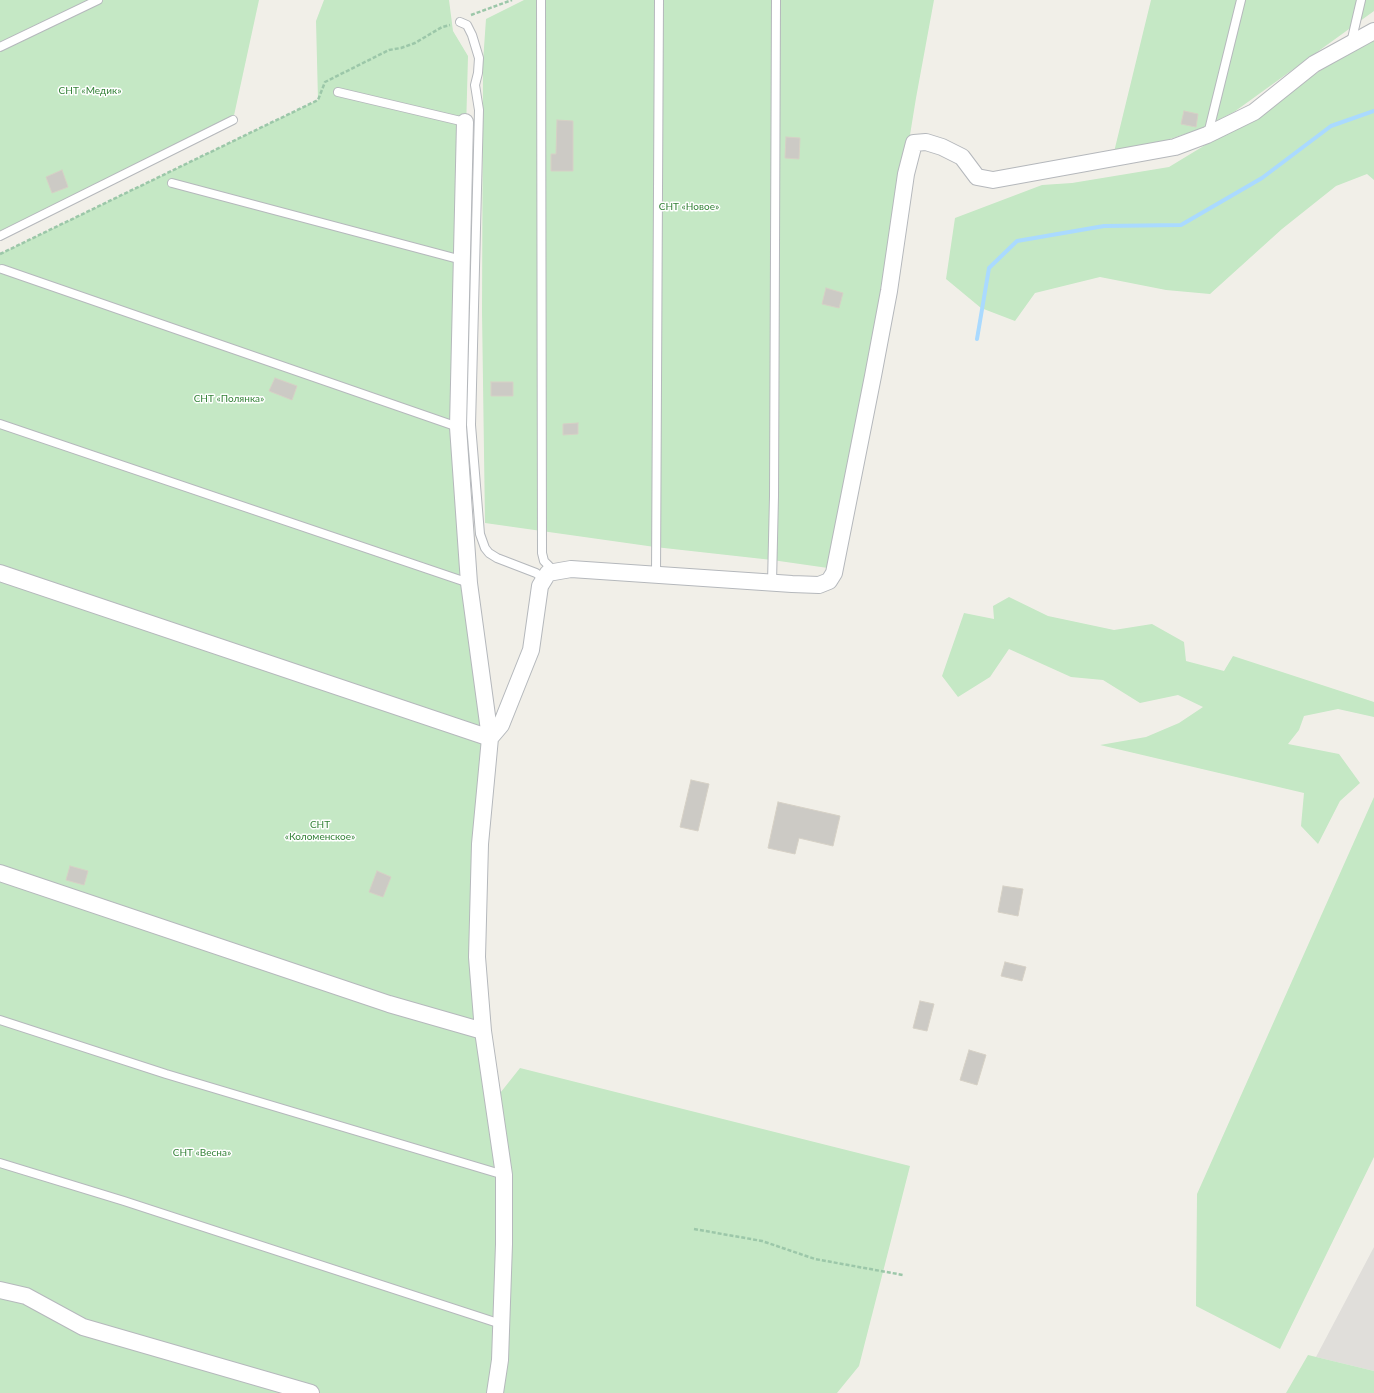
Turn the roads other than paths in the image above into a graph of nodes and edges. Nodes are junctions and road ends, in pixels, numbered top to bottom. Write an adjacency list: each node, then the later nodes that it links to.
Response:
1 (98, 0): 10 (lane)
2 (541, 0): 22 (lane)
3 (659, 0): 23 (lane)
4 (776, 0): 25 (lane)
5 (1241, 0): 14 (lane)
6 (1361, 0): 9 (lane)
7 (460, 22): 22 (lane)
8 (1374, 31): 9 (street)
9 (1351, 44): 14 (street)
10 (0, 48)
11 (338, 92): 13 (lane)
12 (233, 120): 16 (lane)
13 (465, 122): 17 (street)
14 (1207, 135): 25 (street)
15 (172, 183): 17 (lane)
16 (0, 236)
17 (462, 260): 20 (street)
18 (2, 269): 20 (lane)
19 (0, 424): 24 (lane)
20 (458, 427): 24 (street)
21 (0, 573): 26 (street)
22 (549, 575): 23 (street); 26 (street)
23 (656, 576): 25 (street)
24 (469, 582): 26 (street)
25 (772, 583)
26 (490, 738): 29 (street)
27 (0, 872): 29 (street)
28 (0, 1020): 31 (lane)
29 (483, 1031): 31 (street)
30 (0, 1163): 33 (lane)
31 (504, 1175): 33 (street)
32 (0, 1290): 34 (street)
33 (501, 1324): 35 (street)
34 (311, 1393)
35 (495, 1393)

